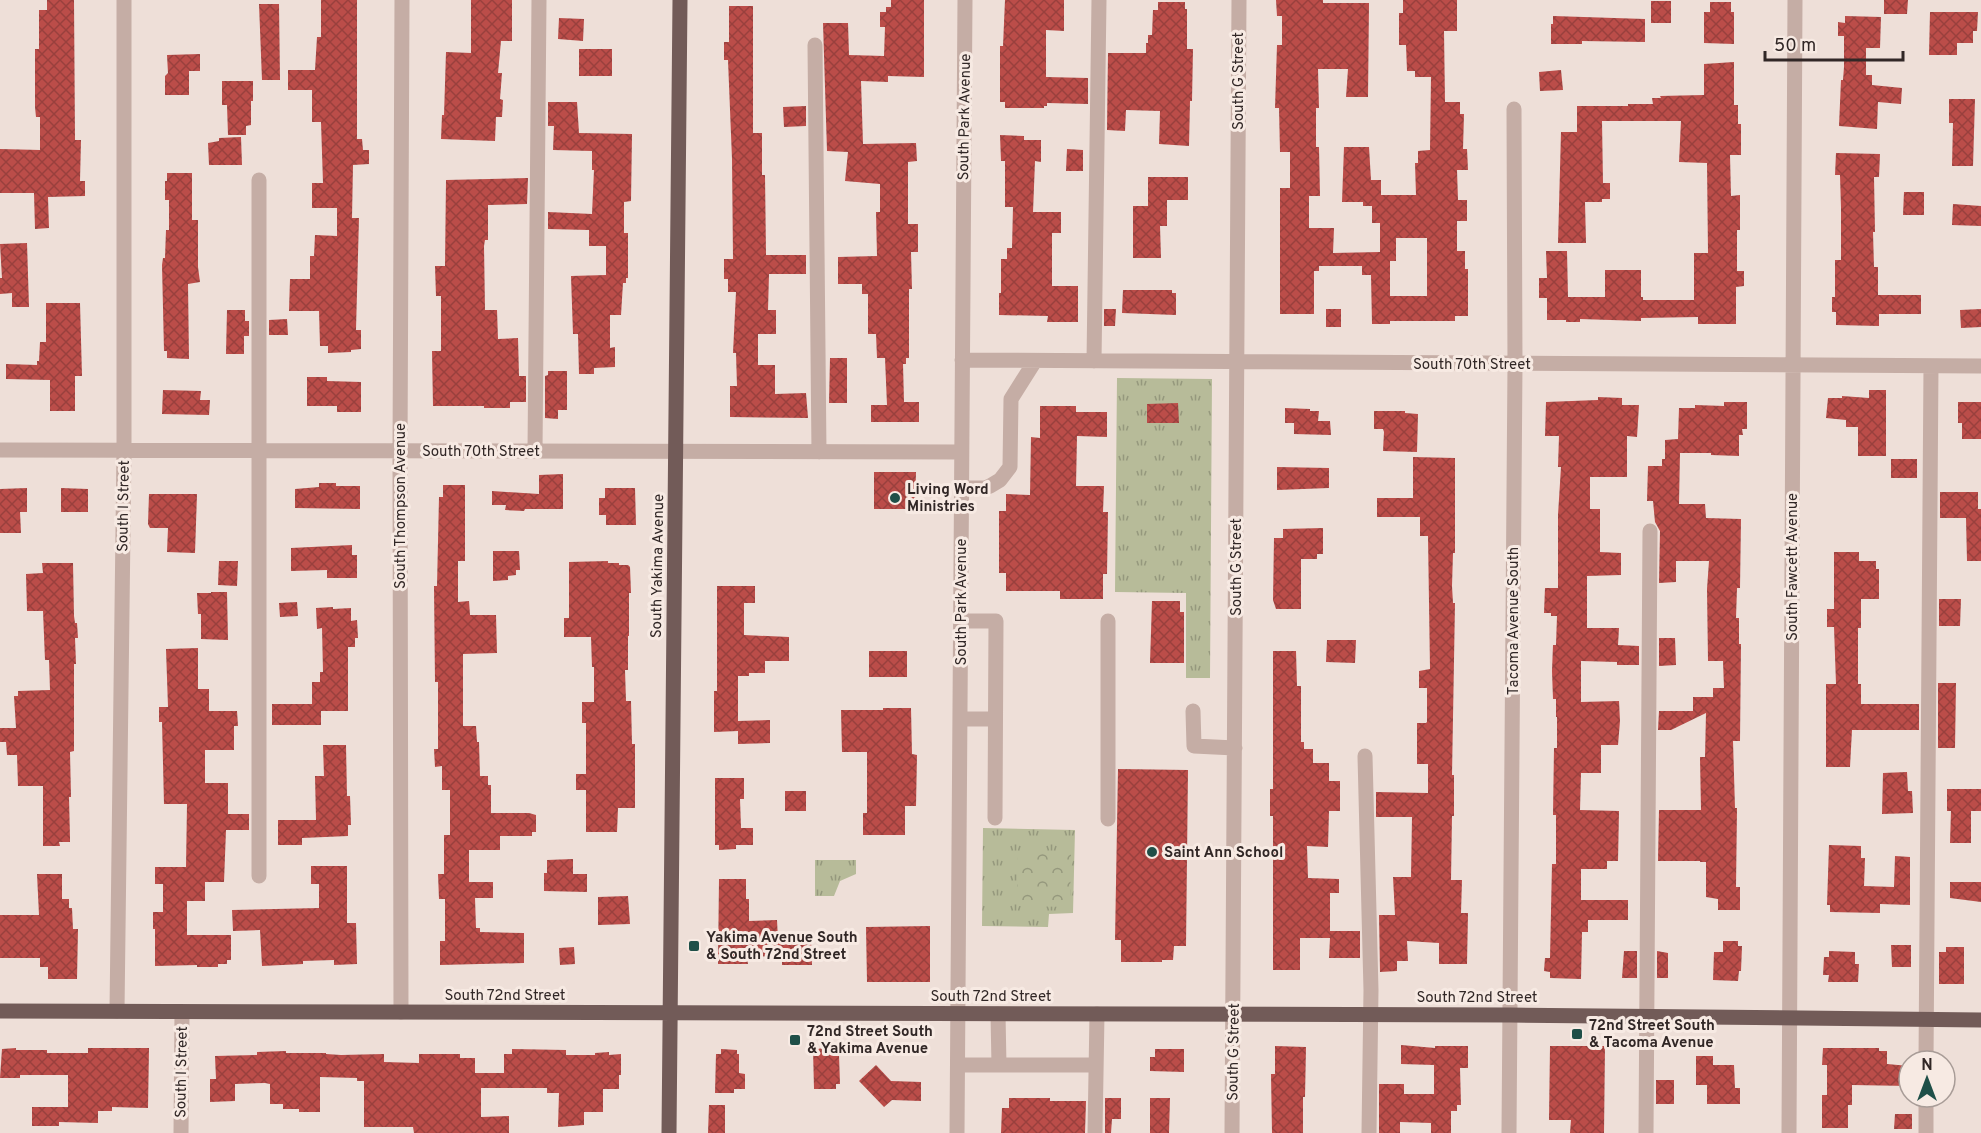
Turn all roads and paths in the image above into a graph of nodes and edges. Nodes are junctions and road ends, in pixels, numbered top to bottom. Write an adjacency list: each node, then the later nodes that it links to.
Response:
1 (124, 0): 21 (street, South I Street)
2 (402, 0): 23 (street, South Thompson Avenue)
3 (539, 0): 24 (street)
4 (680, 0): 25 (main road, South Yakima Avenue)
5 (965, 0): 12 (street, South Park Avenue)
6 (1099, 0): 14 (street)
7 (1239, 0): 15 (street, South G Street)
8 (1795, 0): 17 (street, South Fawcett Avenue)
9 (815, 45): 26 (street)
10 (1514, 109): 16 (street, Tacoma Avenue South)
11 (260, 180): 22 (street)
12 (962, 360): 13 (street, South 70th Street); 27 (street, South Park Avenue)
13 (1035, 361): 14 (street, South 70th Street); 28 (street)
14 (1094, 361): 15 (street, South 70th Street)
15 (1237, 362): 16 (street, South 70th Street); 35 (street, South G Street)
16 (1515, 364): 17 (street, South 70th Street); 50 (street, Tacoma Avenue South)
17 (1793, 365): 18 (street, South 70th Street); 52 (street, South Fawcett Avenue)
18 (1931, 366): 19 (street, South 70th Street); 53 (street)
19 (1981, 366)
20 (0, 450): 21 (street, South 70th Street)
21 (124, 450): 22 (street, South 70th Street); 41 (street, South I Street)
22 (259, 450): 23 (street, South 70th Street); 39 (street)
23 (400, 451): 24 (street, South 70th Street); 43 (street, South Thompson Avenue)
24 (535, 451): 25 (street, South 70th Street)
25 (676, 451): 26 (street, South 70th Street); 44 (main road, South Yakima Avenue)
26 (819, 452): 27 (street, South 70th Street)
27 (961, 452): 28 (street, South Park Avenue)
28 (961, 488): 30 (street, South Park Avenue)
29 (1650, 531): 51 (street)
30 (960, 621): 33 (street, South Park Avenue); 34 (street)
31 (1108, 621): 38 (street)
32 (1193, 711): 35 (street)
33 (960, 718): 34 (street); 45 (street, South Park Avenue)
34 (995, 718): 37 (street)
35 (1235, 748): 48 (street, South G Street)
36 (1365, 756): 49 (street)
37 (995, 818)
38 (1108, 819)
39 (260, 876)
40 (0, 1011): 41 (main road, South 72nd Street)
41 (117, 1011): 42 (main road, South 72nd Street)
42 (182, 1012): 43 (main road, South 72nd Street); 60 (street, South I Street)
43 (401, 1012): 44 (main road, South 72nd Street)
44 (671, 1013): 45 (main road, South 72nd Street); 61 (main road, South Yakima Avenue)
45 (958, 1014): 46 (main road, South 72nd Street); 56 (street, South Park Avenue)
46 (998, 1014): 47 (main road, South 72nd Street); 57 (street)
47 (1097, 1014): 48 (main road, South 72nd Street); 58 (street)
48 (1234, 1014): 49 (main road, South 72nd Street); 64 (street, South G Street)
49 (1370, 1015): 50 (main road, South 72nd Street); 65 (street)
50 (1510, 1015): 51 (main road, South 72nd Street); 66 (street, Tacoma Avenue South)
51 (1647, 1017): 52 (main road, South 72nd Street); 67 (street)
52 (1790, 1018): 53 (main road, South 72nd Street); 68 (street, South Fawcett Avenue)
53 (1927, 1019): 54 (main road, South 72nd Street); 55 (street)
54 (1981, 1020)
55 (1926, 1049)
56 (958, 1065): 57 (street); 62 (street, South Park Avenue)
57 (999, 1065): 58 (street)
58 (1096, 1065): 63 (street)
59 (1926, 1109): 69 (street)
60 (181, 1133)
61 (669, 1133)
62 (957, 1133)
63 (1095, 1133)
64 (1232, 1133)
65 (1369, 1133)
66 (1509, 1133)
67 (1646, 1133)
68 (1789, 1133)
69 (1926, 1133)

